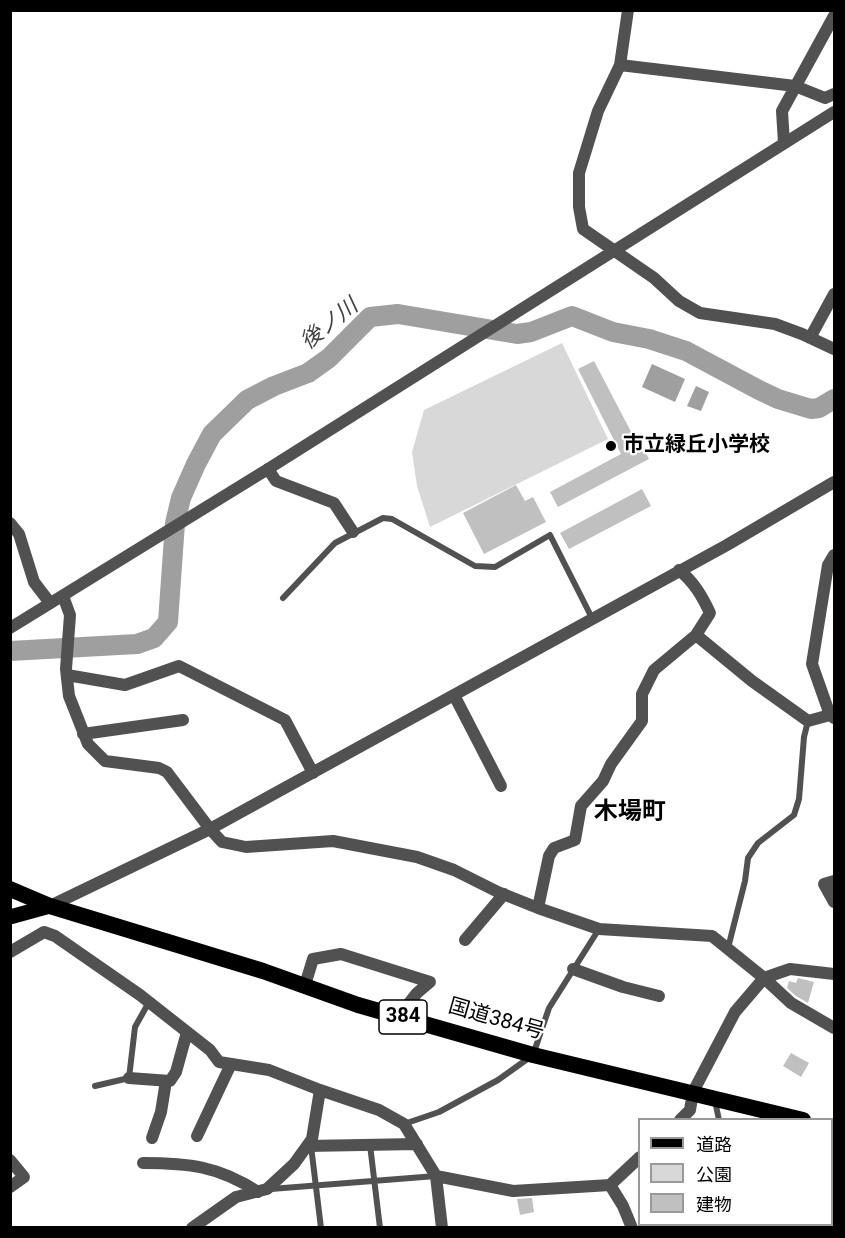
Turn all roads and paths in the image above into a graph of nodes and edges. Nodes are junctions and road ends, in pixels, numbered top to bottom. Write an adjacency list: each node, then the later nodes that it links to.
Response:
1 (628, 10): 3 (street)
2 (834, 16): 4 (street)
3 (620, 65): 4 (street); 8 (street)
4 (795, 86): 5 (street); 7 (street)
5 (834, 94)
6 (834, 112): 7 (street)
7 (784, 143): 8 (street)
8 (612, 251): 10 (street); 12 (street)
9 (834, 294): 10 (street)
10 (810, 338): 11 (street)
11 (834, 349)
12 (268, 469): 15 (street); 19 (street)
13 (833, 487): 18 (street)
14 (10, 523): 16 (street)
15 (353, 532): 20 (lane); 22 (lane)
16 (15, 536): 21 (street)
17 (834, 555): 27 (street)
18 (679, 570): 22 (street); 24 (street)
19 (63, 596): 21 (street); 25 (street)
20 (283, 598)
21 (50, 603): 23 (street)
22 (592, 618): 26 (street)
23 (10, 628)
24 (696, 635): 29 (street); 39 (street)
25 (67, 675): 30 (street); 31 (street)
26 (454, 695): 31 (street); 32 (street)
27 (832, 717): 29 (street)
28 (183, 720): 30 (street)
29 (808, 721): 43 (lane)
30 (83, 734): 33 (street)
31 (313, 773): 33 (street)
32 (501, 786)
33 (210, 830): 36 (street); 38 (street)
34 (834, 881): 37 (street)
35 (10, 889): 38 (highway, 国道384号 / 384)
36 (504, 894): 39 (street); 42 (street)
37 (834, 902)
38 (50, 906): 40 (main road); 48 (highway, 国道384号 / 384)
39 (538, 908): 41 (street)
40 (10, 917)
41 (599, 929): 43 (street); 45 (lane)
42 (465, 940)
43 (728, 949): 47 (street)
44 (10, 952): 50 (street)
45 (573, 969): 49 (street); 54 (lane)
46 (834, 974): 47 (street)
47 (764, 978): 52 (street); 60 (street)
48 (305, 985): 51 (highway, 国道384号 / 384); 51 (street)
49 (659, 996)
50 (149, 1002): 53 (street); 56 (lane)
51 (399, 1016): 54 (highway, 国道384号 / 384)
52 (834, 1028)
53 (187, 1032): 55 (street); 57 (street)
54 (533, 1054): 60 (highway, 国道384号 / 384); 65 (lane)
55 (231, 1064): 59 (street); 66 (street)
56 (129, 1078): 57 (street); 58 (lane)
57 (166, 1081): 67 (street)
58 (95, 1086)
59 (320, 1090): 65 (street); 70 (street)
60 (693, 1092): 61 (highway, 国道384号 / 384); 62 (street)
61 (714, 1098): 63 (lane); 64 (highway, 国道384号 / 384)
62 (681, 1118)
63 (719, 1118)
64 (799, 1118)
65 (404, 1124): 68 (street)
66 (197, 1136)
67 (152, 1138)
68 (417, 1144): 69 (street); 74 (street)
69 (370, 1145): 70 (street); 75 (lane)
70 (309, 1146): 77 (lane); 79 (street)
71 (638, 1158): 76 (street)
72 (10, 1160): 78 (street)
73 (143, 1163): 79 (street)
74 (436, 1176): 75 (lane); 76 (street); 83 (street)
75 (375, 1181): 77 (lane); 82 (lane)
76 (610, 1185): 84 (street)
77 (316, 1186): 79 (lane); 81 (lane)
78 (10, 1187)
79 (262, 1190): 80 (street)
80 (192, 1227)
81 (321, 1227)
82 (380, 1227)
83 (442, 1227)
84 (632, 1227)

